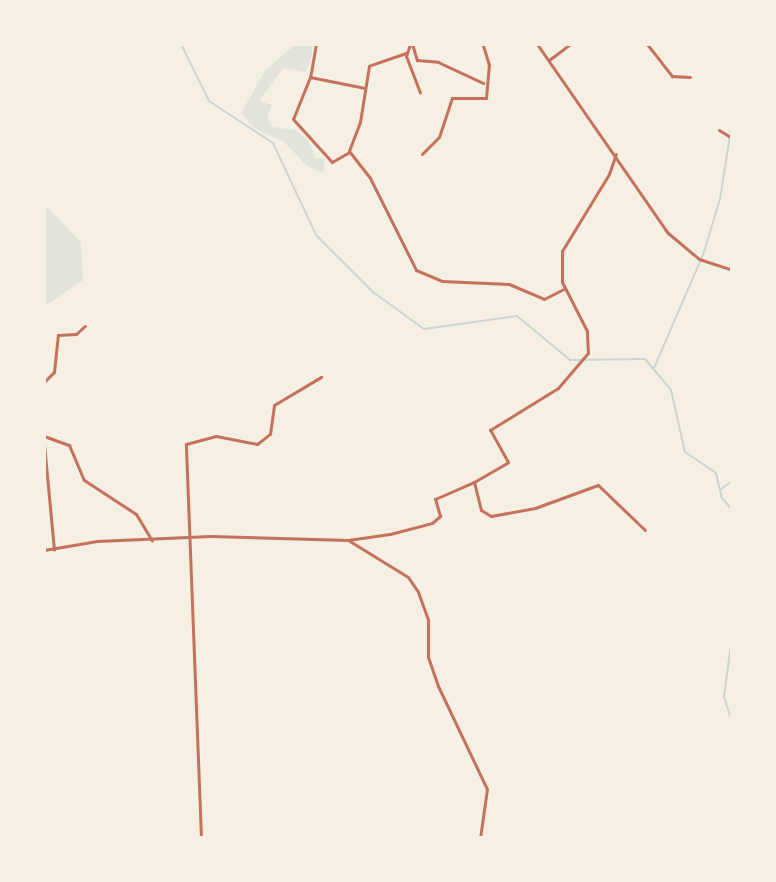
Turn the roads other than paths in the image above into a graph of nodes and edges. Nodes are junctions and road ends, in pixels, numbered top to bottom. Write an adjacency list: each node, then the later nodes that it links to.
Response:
1 (316, 44): 9 (street)
2 (411, 44): 7 (street); 11 (street)
3 (537, 44): 8 (street)
4 (570, 44): 8 (street)
5 (647, 44): 10 (street)
6 (483, 45): 11 (street)
7 (406, 53): 12 (street); 13 (street)
8 (549, 60): 18 (street)
9 (310, 77): 12 (street); 16 (street)
10 (690, 77)
11 (485, 84): 17 (street)
12 (365, 88): 16 (street)
13 (420, 92)
14 (719, 130): 15 (street)
15 (732, 138)
16 (349, 151): 20 (street)
17 (422, 154)
18 (616, 154): 19 (street); 20 (street)
19 (732, 270)
20 (564, 289): 26 (street)
21 (85, 326): 23 (street)
22 (321, 377): 28 (street)
23 (44, 382)
24 (44, 436): 30 (street)
25 (44, 444): 32 (street)
26 (474, 482): 27 (street); 29 (street)
27 (645, 530)
28 (188, 539): 29 (street); 30 (street); 33 (street)
29 (348, 540): 34 (street)
30 (152, 541): 32 (street)
31 (44, 550): 32 (street)
32 (54, 550)
33 (201, 838)
34 (480, 838)

